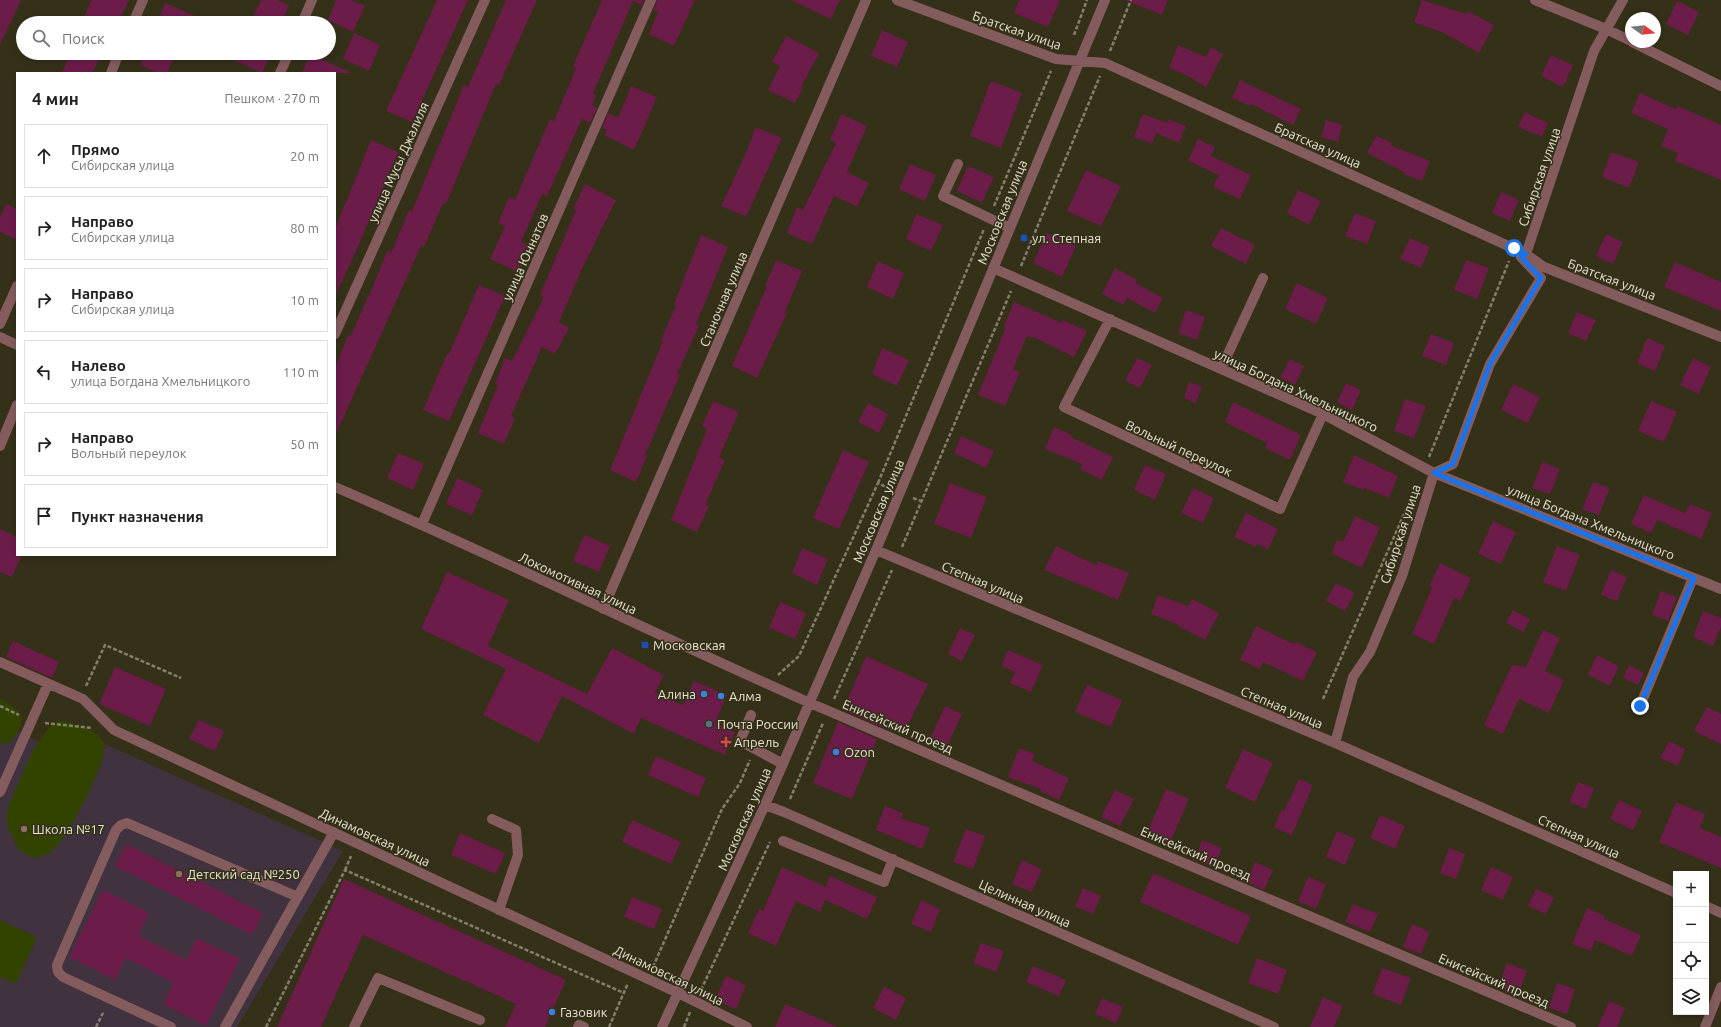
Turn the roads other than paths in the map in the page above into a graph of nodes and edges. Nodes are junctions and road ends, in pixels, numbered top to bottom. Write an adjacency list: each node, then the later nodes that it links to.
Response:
1 (143, 0): 10 (street)
2 (312, 0): 11 (street)
3 (485, 0): 29 (street, улица Мусы Джалиля)
4 (651, 0): 39 (street, улица Юннатов)
5 (866, 0): 43 (street, Станочная улица)
6 (897, 0): 17 (street, Братская улица)
7 (1105, 0): 17 (street, Московская улица)
8 (1535, 0): 12 (street)
9 (1623, 0): 12 (street, Сибирская улица)
10 (135, 16)
11 (305, 16)
12 (1606, 29): 13 (street); 23 (street, Сибирская улица)
13 (1625, 38)
14 (1644, 48): 20 (street)
15 (116, 60): 18 (street)
16 (285, 60): 19 (street)
17 (1078, 61): 22 (street, Московская улица); 23 (street, Братская улица)
18 (111, 72)
19 (280, 72)
20 (1721, 86)
21 (958, 164): 22 (street)
22 (1010, 228): 24 (street, Московская улица)
23 (1526, 254): 31 (street, Братская улица); 37 (street, Сибирская улица)
24 (993, 268): 27 (street, улица Богдана Хмельницкого); 40 (street, Московская улица)
25 (1263, 278): 33 (street)
26 (16, 288): 28 (street)
27 (1110, 319): 33 (street, улица Богдана Хмельницкого); 35 (street, Вольный переулок)
28 (0, 324)
29 (336, 332)
30 (0, 337): 32 (street)
31 (1721, 337)
32 (16, 345)
33 (1221, 368): 35 (street, улица Богдана Хмельницкого)
34 (16, 407): 36 (street)
35 (1323, 414): 37 (street, улица Богдана Хмельницкого)
36 (0, 446)
37 (1434, 473): 41 (street, улица Богдана Хмельницкого); 49 (street, Сибирская улица)
38 (336, 487): 39 (street, Локомотивная улица)
39 (422, 524): 43 (street, Локомотивная улица)
40 (876, 550): 46 (street, Московская улица); 49 (street, Степная улица)
41 (1694, 578): 42 (street, улица Богдана Хмельницкого); 47 (street)
42 (1721, 589)
43 (603, 609): 46 (street, Локомотивная улица)
44 (0, 662): 45 (street, Динамовская улица)
45 (48, 684): 51 (street); 54 (street, Динамовская улица)
46 (810, 702): 50 (street, Московская улица); 73 (street, Енисейский проезд)
47 (1640, 706)
48 (751, 715): 50 (street)
49 (1335, 743): 57 (street, Степная улица)
50 (783, 764): 52 (street, Московская улица)
51 (0, 792)
52 (765, 805): 56 (street, Целинная улица); 63 (street, Московская улица)
53 (492, 819): 60 (street)
54 (334, 832): 58 (street); 60 (street, Динамовская улица)
55 (782, 842): 56 (street)
56 (893, 859): 72 (street, Целинная улица)
57 (1673, 892)
58 (298, 898): 65 (street); 66 (street)
59 (1708, 907): 61 (street)
60 (499, 910): 63 (street, Динамовская улица)
61 (1721, 913)
62 (1721, 987): 74 (street)
63 (678, 993): 70 (street, Московская улица); 71 (street, Динамовская улица)
64 (480, 1020): 67 (street)
65 (171, 1027)
66 (225, 1027)
67 (354, 1027)
68 (578, 1027): 69 (street)
69 (584, 1027)
70 (662, 1027)
71 (747, 1027)
72 (1274, 1027)
73 (1571, 1027)
74 (1705, 1027)

